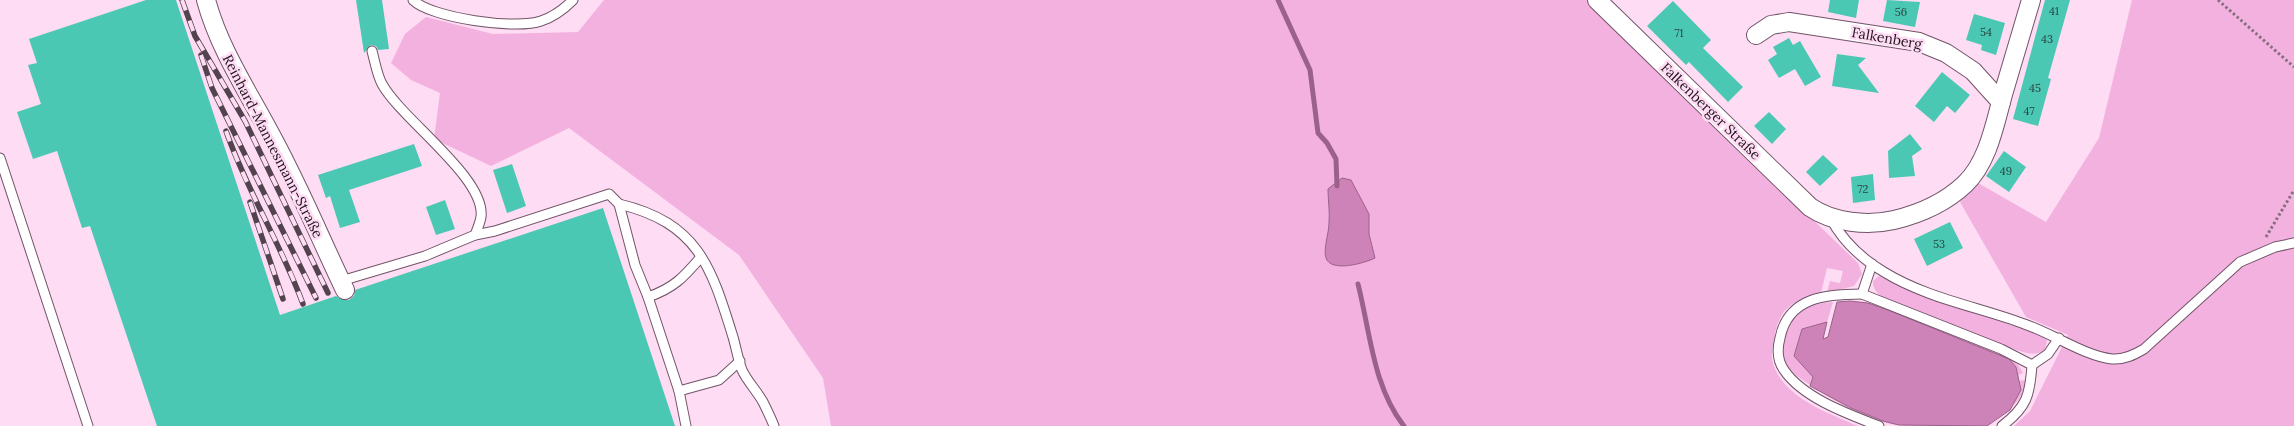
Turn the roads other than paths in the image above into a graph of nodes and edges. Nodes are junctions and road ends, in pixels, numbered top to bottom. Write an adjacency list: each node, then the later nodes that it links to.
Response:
1 (206, 0): 16 (street, Reinhard-Mannesmann-Straße)
2 (413, 0): 3 (lane)
3 (573, 0)
4 (1597, 0): 11 (street, Falkenberger Straße)
5 (2031, 0): 8 (street)
6 (1756, 35): 8 (street, Falkenberg)
7 (372, 51): 12 (lane)
8 (2001, 102): 11 (street)
9 (0, 158): 23 (lane)
10 (619, 204): 12 (lane); 14 (lane); 18 (lane)
11 (1829, 216): 15 (lane)
12 (475, 235): 16 (lane)
13 (2294, 243): 19 (lane)
14 (701, 257): 18 (lane); 20 (lane)
15 (1872, 264): 17 (lane); 19 (lane)
16 (343, 286)
17 (1862, 294): 21 (lane); 26 (lane)
18 (648, 297): 22 (lane)
19 (2059, 338): 21 (lane)
20 (740, 361): 22 (lane); 25 (lane)
21 (2032, 365): 27 (lane)
22 (679, 391): 24 (lane)
23 (88, 426)
24 (686, 426)
25 (774, 426)
26 (1879, 426)
27 (2002, 426)

